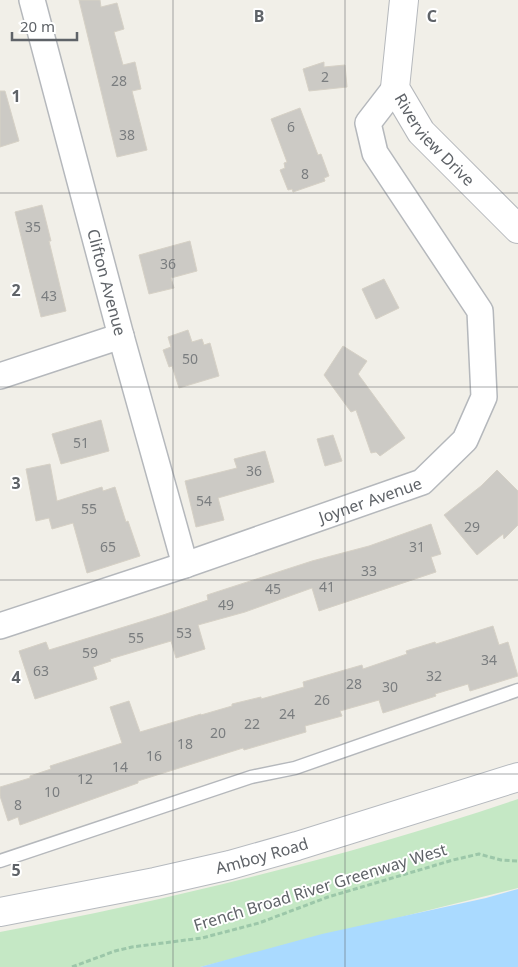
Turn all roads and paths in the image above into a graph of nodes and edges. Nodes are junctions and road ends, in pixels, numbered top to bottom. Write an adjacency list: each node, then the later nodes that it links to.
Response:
1 (32, 0): 5 (street, Clifton Avenue)
2 (404, 0): 3 (main road, Riverview Drive)
3 (395, 88): 4 (main road, Riverview Drive); 7 (street, Joyner Avenue)
4 (518, 229)
5 (121, 336): 6 (street); 7 (street, Clifton Avenue)
6 (0, 376)
7 (185, 565): 8 (street, Joyner Avenue)
8 (0, 626)
9 (518, 690): 11 (lane)
10 (518, 777): 13 (main road, Amboy Road)
11 (0, 861)
12 (518, 862): 14 (path, French Broad River Greenway West)
13 (0, 912)
14 (72, 967)

